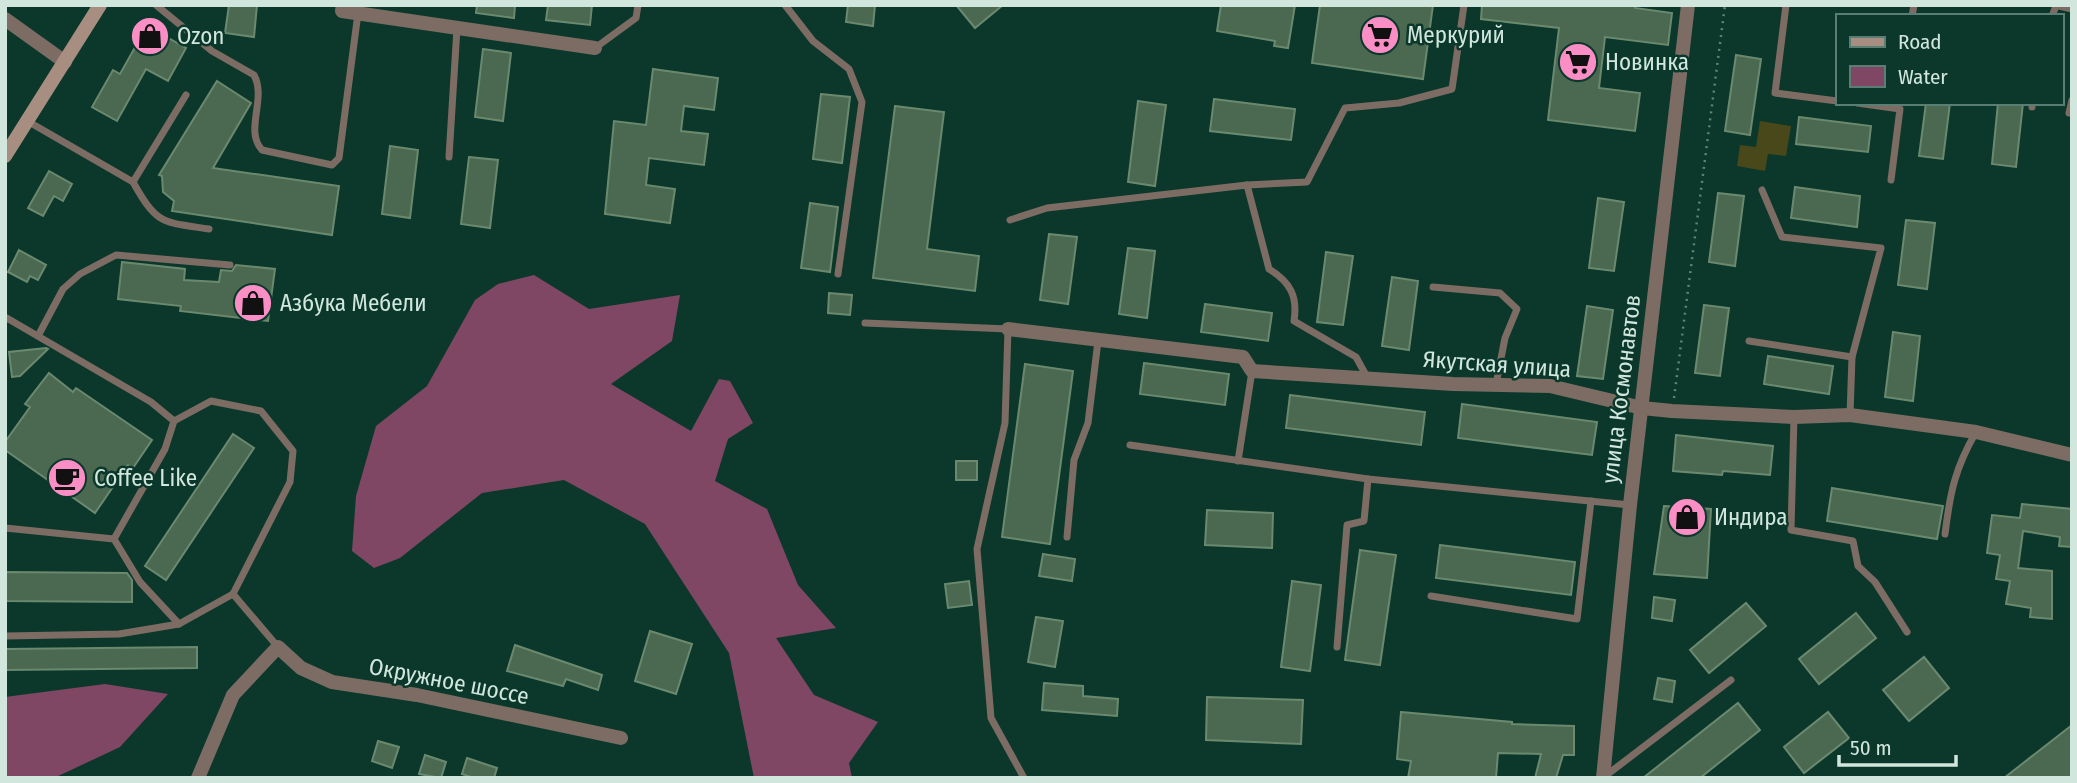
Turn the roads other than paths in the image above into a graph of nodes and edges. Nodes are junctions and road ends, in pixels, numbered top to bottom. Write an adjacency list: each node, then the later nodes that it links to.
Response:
1 (100, 5): 15 (main road)
2 (156, 5): 11 (lane)
3 (342, 5): 11 (street)
4 (638, 5): 14 (lane)
5 (785, 5): 31 (lane)
6 (1464, 5): 26 (lane)
7 (1688, 5): 43 (street, улица Космонавтов)
8 (1786, 5): 18 (lane)
9 (2056, 6): 10 (lane)
10 (2072, 9)
11 (358, 13): 13 (street)
12 (5, 19): 15 (street)
13 (457, 28): 14 (street); 23 (lane)
14 (595, 48)
15 (65, 62): 21 (main road)
16 (186, 95): 25 (lane)
17 (2072, 100): 20 (lane)
18 (1836, 101)
19 (1901, 106): 24 (lane)
20 (2070, 113)
21 (29, 122): 22 (main road); 25 (lane)
22 (5, 156)
23 (449, 157)
24 (1891, 180)
25 (133, 182): 29 (lane)
26 (1247, 185): 28 (lane); 41 (lane)
27 (1762, 190): 39 (lane)
28 (1010, 220)
29 (209, 229)
30 (230, 265): 36 (lane)
31 (838, 274)
32 (1433, 287): 42 (lane)
33 (5, 317): 36 (lane)
34 (865, 323): 35 (lane)
35 (1008, 329): 37 (street, Якутская улица); 68 (lane)
36 (37, 336): 46 (lane)
37 (1098, 341): 40 (street, Якутская улица); 56 (lane)
38 (1749, 341): 39 (lane)
39 (1852, 357): 44 (lane)
40 (1252, 371): 41 (street, Якутская улица); 50 (lane)
41 (1367, 377): 42 (street, Якутская улица)
42 (1496, 385): 43 (street, Якутская улица)
43 (1642, 408): 45 (street, Якутская улица); 53 (street, улица Космонавтов)
44 (1850, 415): 45 (street, Якутская улица); 47 (street, Якутская улица)
45 (1794, 417): 61 (lane)
46 (174, 421): 57 (lane); 58 (lane)
47 (1976, 432): 49 (street, Якутская улица); 55 (lane)
48 (1130, 445): 50 (lane)
49 (2072, 454)
50 (1238, 461): 51 (lane)
51 (1368, 479): 52 (lane); 64 (lane)
52 (1591, 501): 53 (lane); 59 (lane)
53 (1630, 505): 69 (street, улица Космонавтов)
54 (5, 528): 57 (lane)
55 (1945, 534)
56 (1067, 537)
57 (114, 539): 60 (lane)
58 (233, 594): 60 (lane); 63 (lane, Окружное шоссе)
59 (1431, 596)
60 (179, 624): 62 (lane)
61 (1907, 632)
62 (5, 636)
63 (278, 647): 66 (street, Окружное шоссе); 67 (street)
64 (1337, 647)
65 (1731, 680): 69 (lane)
66 (621, 738)
67 (198, 778)
68 (1024, 778)
69 (1603, 778)

